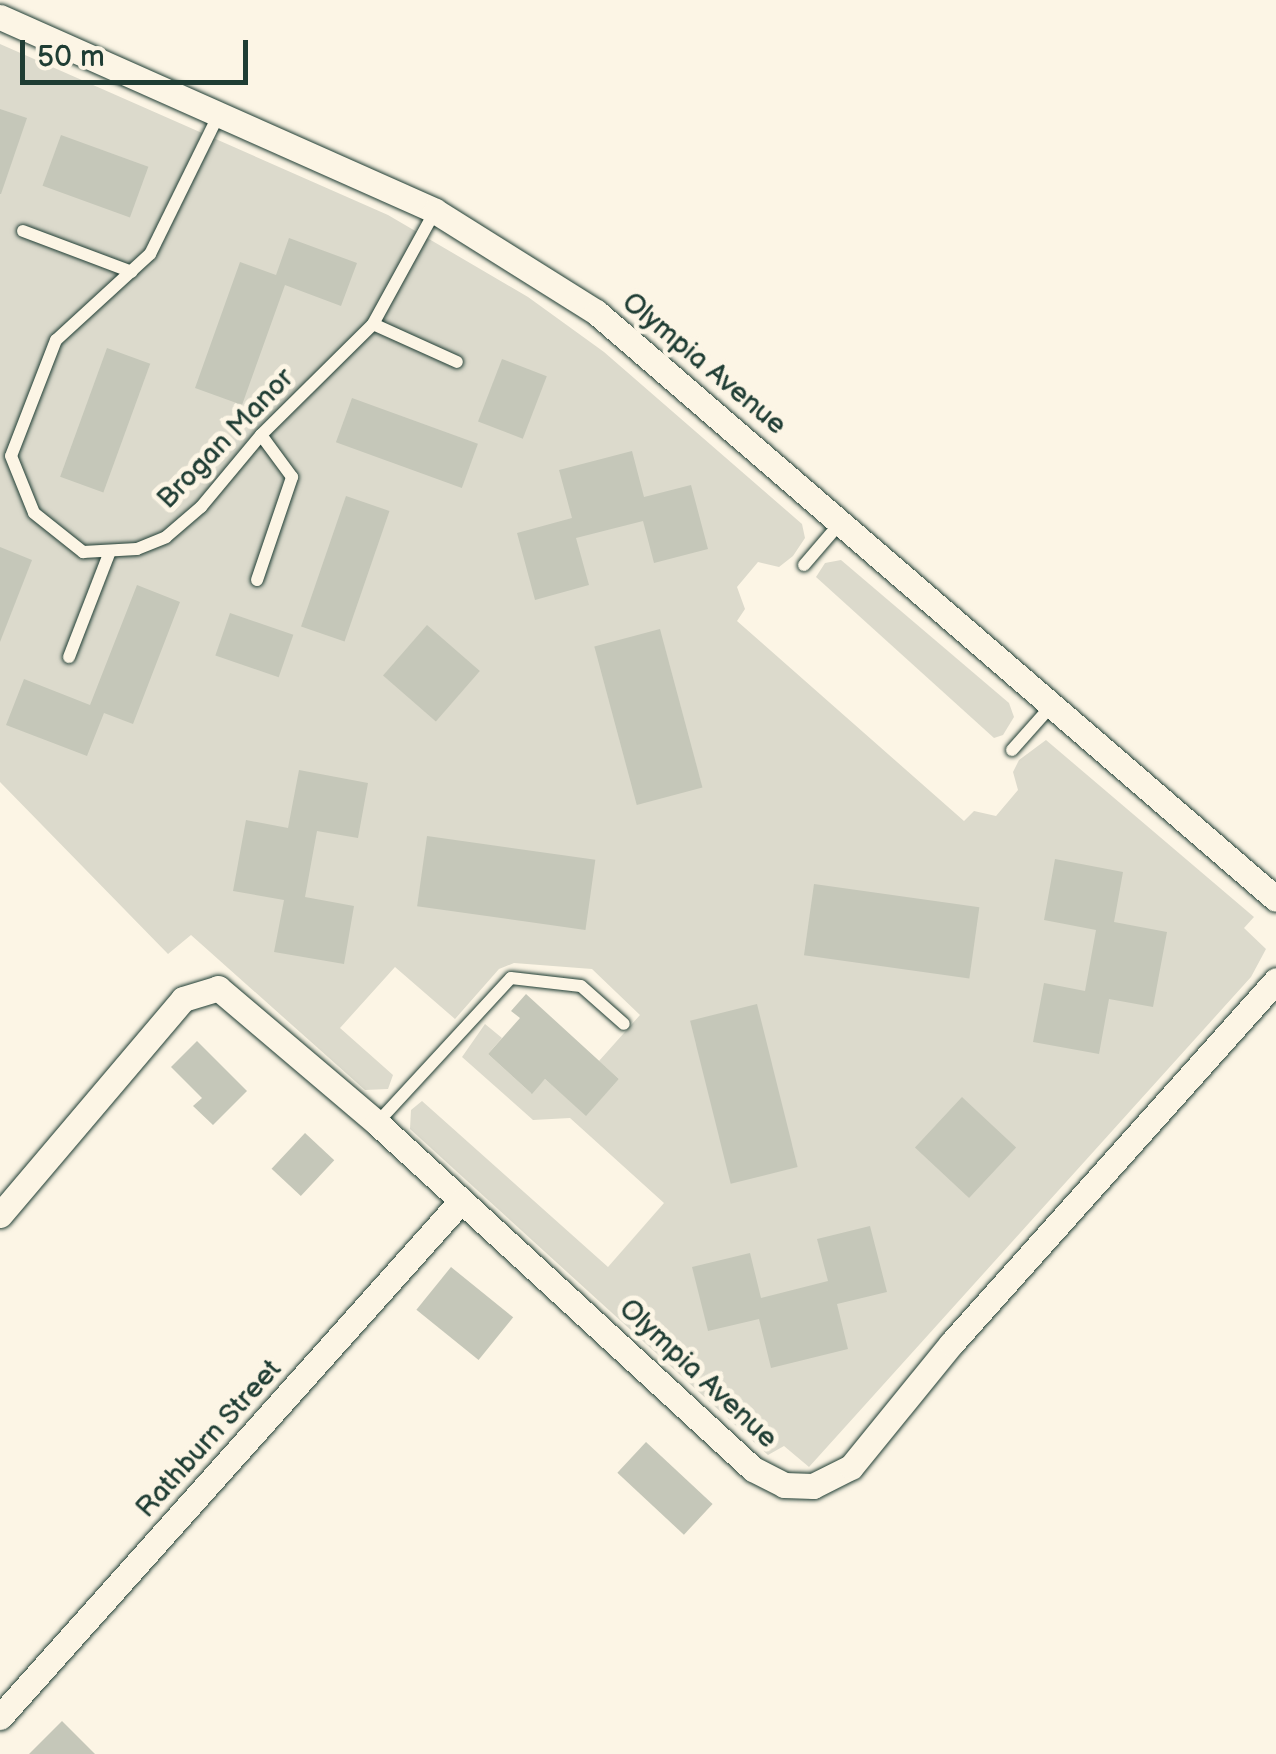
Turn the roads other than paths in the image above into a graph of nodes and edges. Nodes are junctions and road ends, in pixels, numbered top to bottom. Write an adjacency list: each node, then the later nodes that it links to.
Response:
1 (0, 17): 2 (street, Olympia Avenue)
2 (220, 112): 3 (street, Olympia Avenue); 5 (lane)
3 (435, 211): 6 (lane, Brogan Manor); 10 (street, Olympia Avenue)
4 (23, 231): 5 (lane)
5 (132, 272): 9 (lane)
6 (374, 324): 7 (lane); 8 (lane, Brogan Manor)
7 (457, 362)
8 (261, 435): 11 (lane, Brogan Manor); 13 (lane)
9 (6, 454): 11 (lane)
10 (842, 522): 12 (lane); 15 (street, Olympia Avenue)
11 (109, 554): 14 (lane)
12 (804, 566)
13 (257, 580)
14 (69, 657)
15 (1051, 706): 16 (lane); 17 (street, Olympia Avenue)
16 (1012, 750)
17 (1276, 899)
18 (1276, 980): 21 (street, Olympia Avenue)
19 (624, 1024): 20 (lane)
20 (377, 1123): 21 (street, Olympia Avenue); 22 (street, Olympia Avenue)
21 (461, 1201): 23 (street, Rathburn Street)
22 (0, 1214)
23 (0, 1717)

